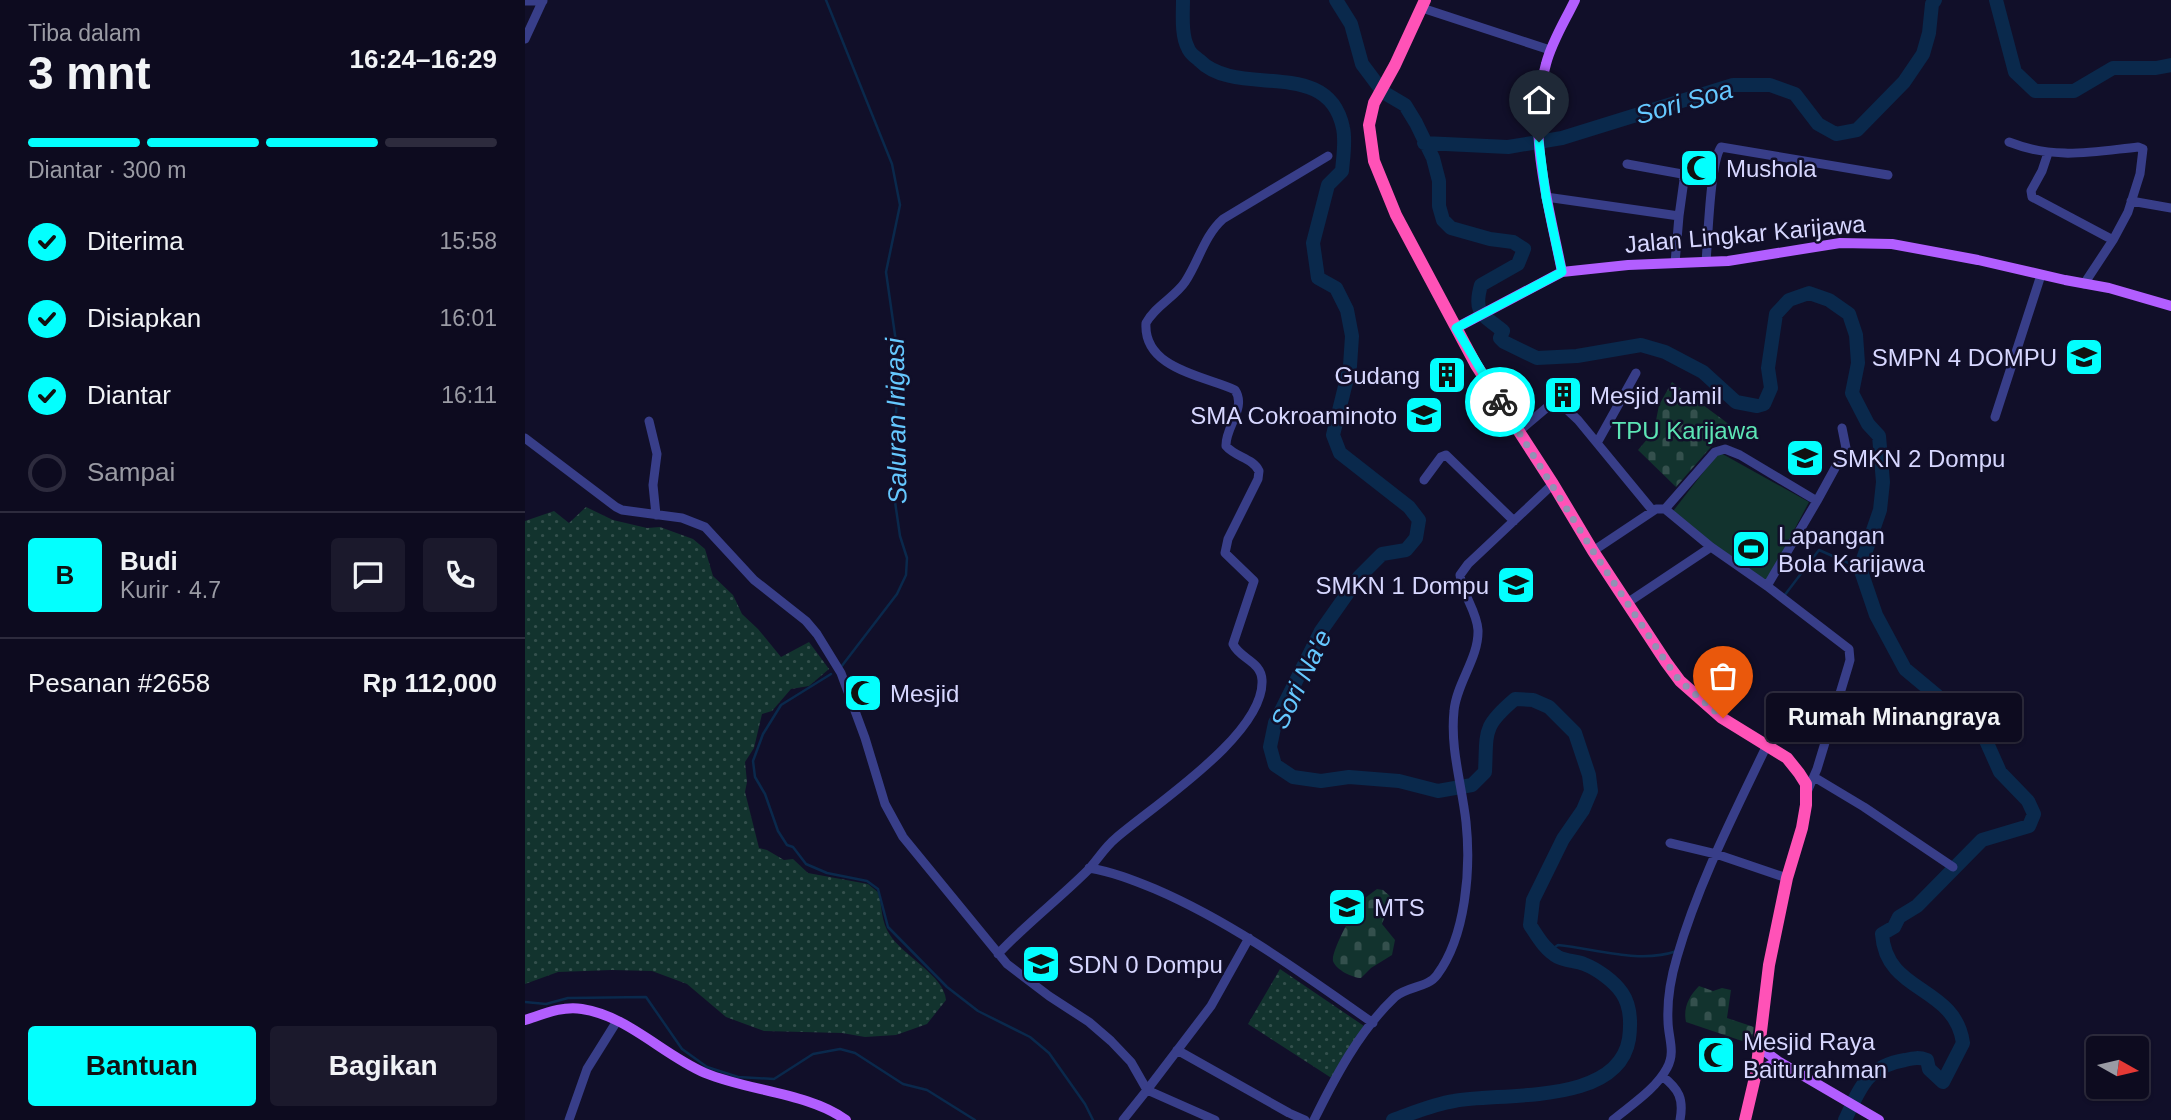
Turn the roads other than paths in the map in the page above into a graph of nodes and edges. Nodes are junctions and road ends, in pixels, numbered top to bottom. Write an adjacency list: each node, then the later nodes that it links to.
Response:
1 (1573, 0): 6 (main road)
2 (525, 1): 3 (street)
3 (543, 1): 5 (street)
4 (1424, 4): 6 (street); 23 (highway)
5 (525, 39)
6 (1550, 50): 12 (main road)
7 (2009, 142): 8 (street)
8 (2047, 153): 13 (street); 16 (street)
9 (1328, 156): 49 (street)
10 (1627, 164): 15 (street)
11 (1888, 175): 17 (street)
12 (1546, 197): 15 (street); 19 (main road)
13 (2131, 201): 14 (street); 16 (street)
14 (2171, 208)
15 (1679, 216): 18 (street)
16 (2113, 240): 21 (street)
17 (1706, 262): 18 (main road, Jalan Lingkar Karijawa); 20 (main road, Jalan Lingkar Karijawa)
18 (1675, 263): 19 (main road, Jalan Lingkar Karijawa)
19 (1562, 272): 23 (main road, Jalan Lingkar Karijawa)
20 (2041, 275): 21 (main road, Jalan Lingkar Karijawa); 25 (street)
21 (2084, 284): 22 (main road, Jalan Lingkar Karijawa)
22 (2171, 306)
23 (1456, 328): 28 (highway)
24 (1636, 373): 30 (street)
25 (1994, 417)
26 (649, 421): 36 (street)
27 (1842, 428): 33 (street)
28 (1519, 431): 30 (street); 32 (highway)
29 (525, 438): 36 (street)
30 (1597, 443): 35 (street)
31 (1424, 480): 37 (street)
32 (1553, 484): 37 (street); 39 (highway)
33 (1817, 500): 34 (street); 40 (street)
34 (1665, 509): 35 (street); 38 (street)
35 (1653, 510): 39 (street)
36 (656, 514): 52 (street)
37 (1514, 521): 55 (street)
38 (1711, 547): 40 (street); 41 (street)
39 (1593, 551): 41 (highway)
40 (1767, 586): 44 (street)
41 (1627, 603): 42 (highway)
42 (1767, 745): 43 (highway); 47 (street)
43 (1800, 773): 44 (street); 45 (highway)
44 (1816, 773): 45 (street); 48 (street)
45 (1807, 792): 50 (highway)
46 (1670, 844): 47 (street)
47 (1716, 854): 50 (street); 60 (street)
48 (1953, 867)
49 (1089, 868): 51 (street); 52 (street)
50 (1787, 878): 56 (highway)
51 (1249, 938): 55 (street); 57 (street)
52 (998, 954): 61 (street)
53 (525, 1020): 54 (main road)
54 (617, 1021): 62 (street); 63 (main road)
55 (1373, 1023): 67 (street)
56 (1759, 1047): 58 (main road); 59 (highway)
57 (1177, 1050): 61 (street); 66 (street)
58 (1778, 1061): 59 (main road); 71 (main road)
59 (1756, 1073): 70 (highway)
60 (1662, 1076): 68 (street); 69 (street)
61 (1147, 1090): 64 (street); 65 (street)
62 (569, 1120)
63 (846, 1120)
64 (1123, 1120)
65 (1215, 1120)
66 (1305, 1120)
67 (1314, 1120)
68 (1613, 1120)
69 (1680, 1120)
70 (1745, 1120)
71 (1879, 1120)

